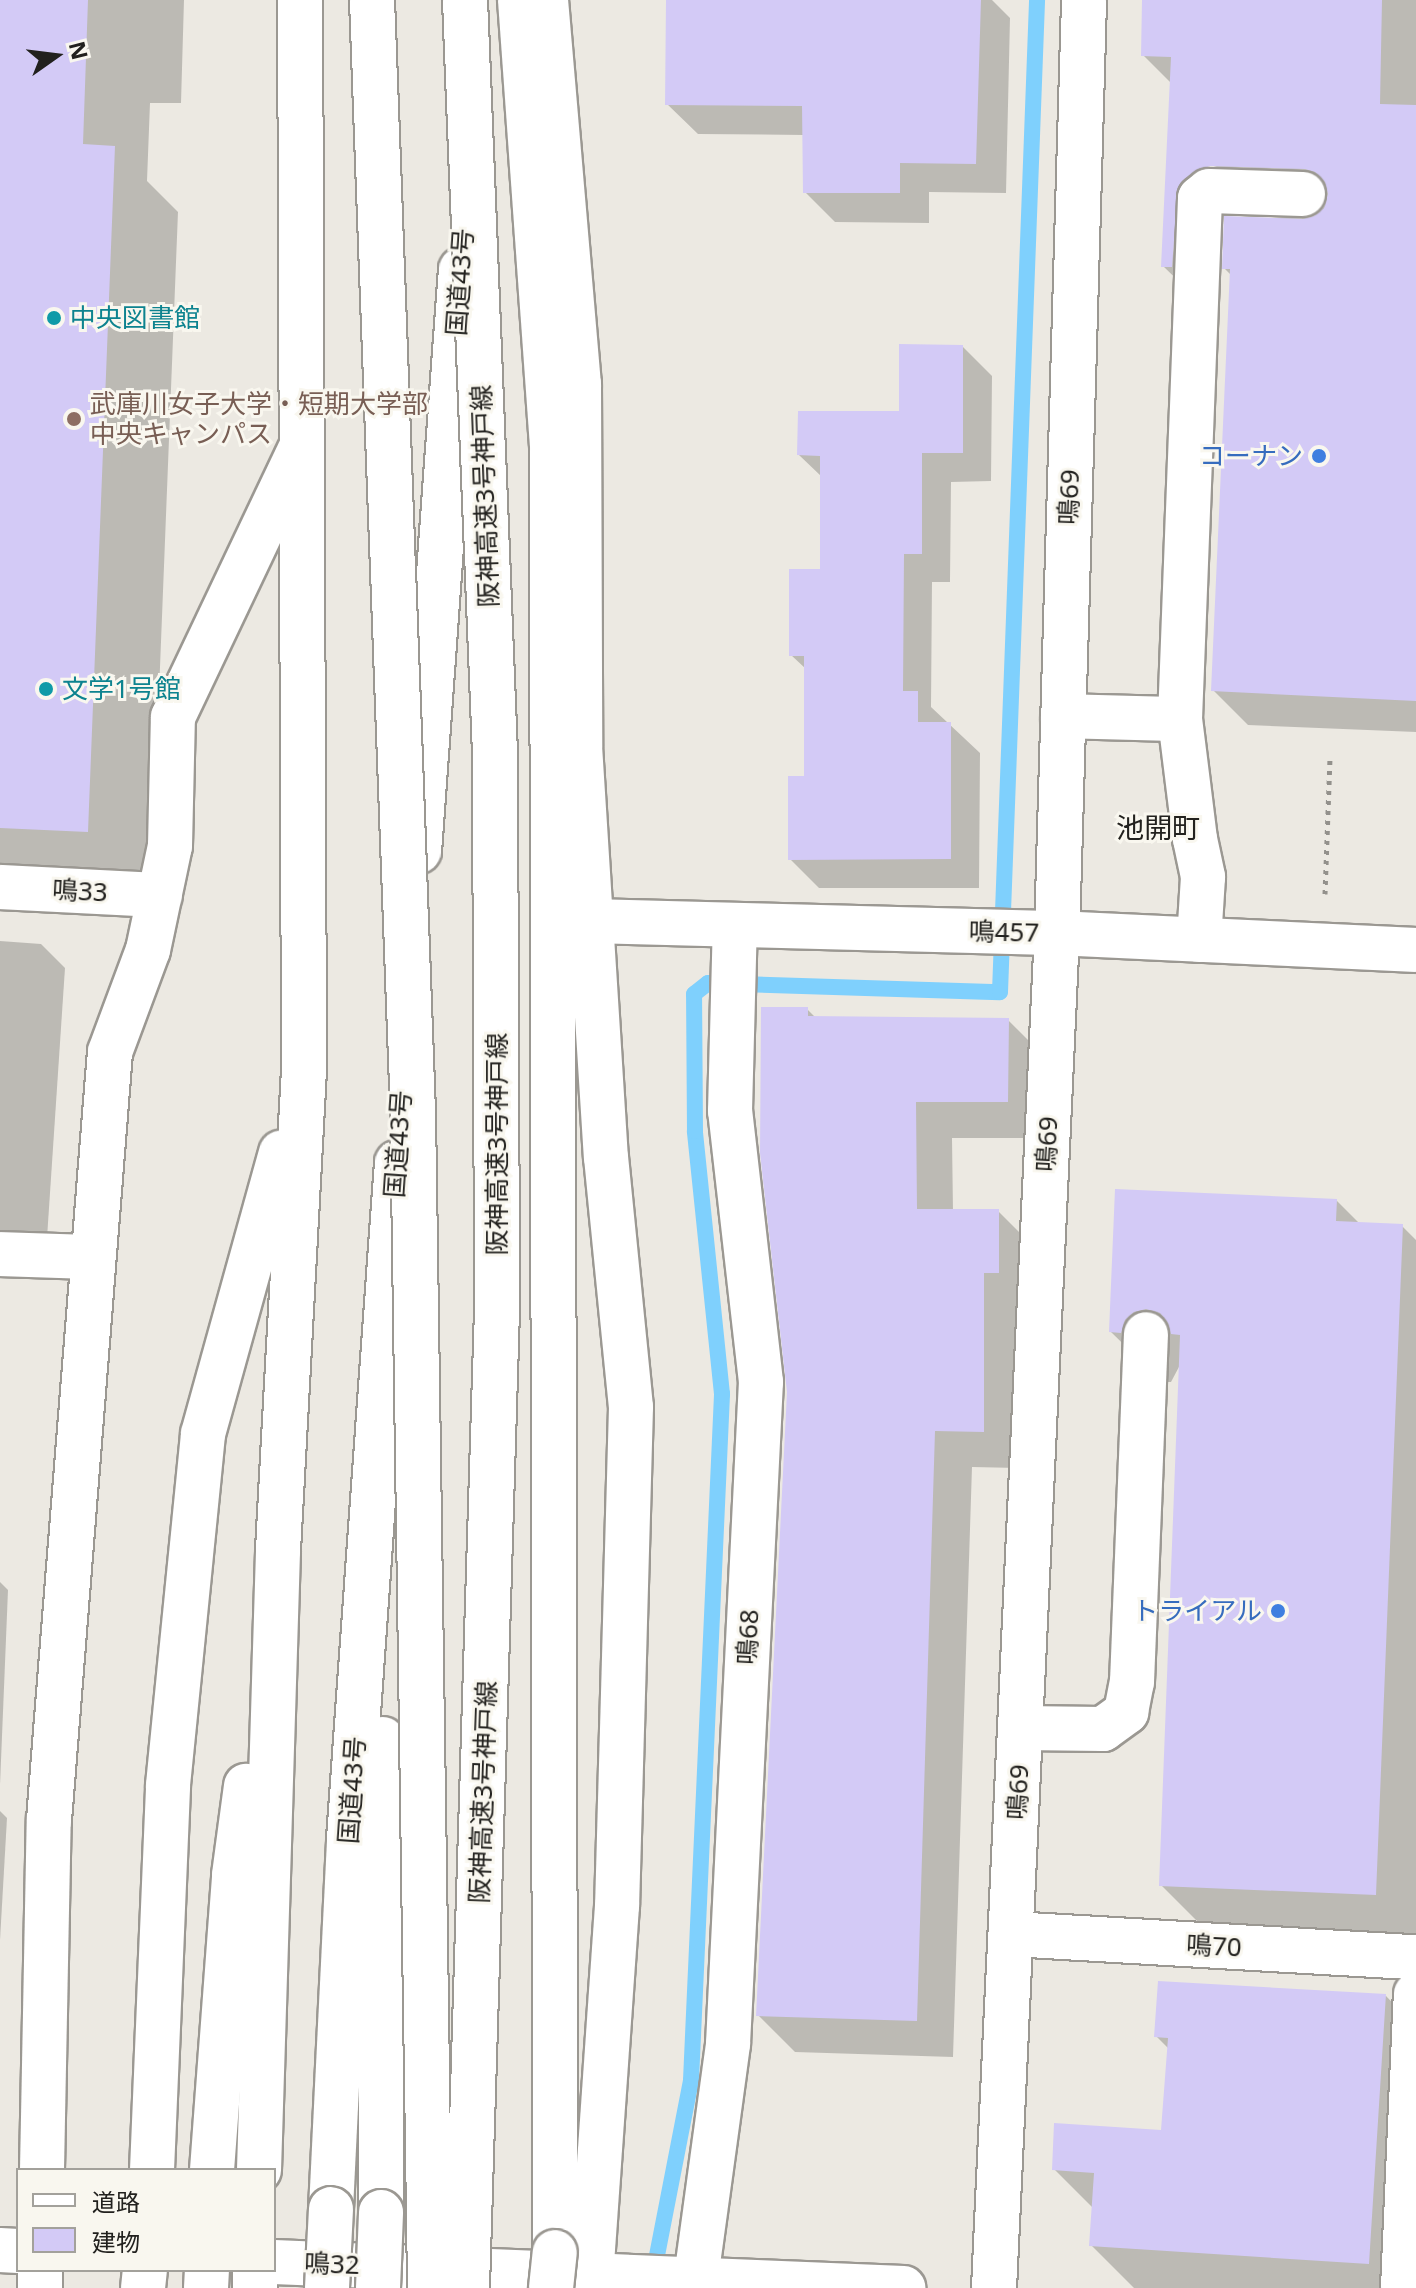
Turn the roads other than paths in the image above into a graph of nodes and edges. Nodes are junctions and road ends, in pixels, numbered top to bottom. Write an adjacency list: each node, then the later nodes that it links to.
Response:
1 (300, 0): 9 (main road)
2 (372, 0): 37 (main road, 阪神高速3号神戸線, bridge)
3 (465, 0): 38 (main road, 阪神高速3号神戸線, bridge)
4 (480, 0): 23 (main road, 国道43号)
5 (520, 0): 34 (main road, bridge)
6 (546, 0): 14 (main road)
7 (1084, 0): 10 (main road, 鳴69)
8 (1303, 194): 11 (main road)
9 (301, 447): 13 (main road); 19 (main road)
10 (1063, 716): 11 (main road); 15 (main road, 鳴69)
11 (1180, 719): 16 (main road)
12 (0, 887): 13 (main road, 鳴33)
13 (160, 895): 21 (main road)
14 (593, 921): 18 (main road, 鳴457); 34 (main road)
15 (1019, 933): 16 (main road, 鳴457); 18 (main road, 鳴457); 25 (main road, 鳴69)
16 (1199, 940): 17 (main road, 鳴457)
17 (1416, 950)
18 (734, 960): 34 (main road, 鳴68)
19 (304, 1069): 24 (main road); 30 (main road)
20 (0, 1254): 21 (main road)
21 (91, 1257): 29 (main road)
22 (1146, 1334): 25 (main road)
23 (384, 1340): 35 (main road, 国道43号, bridge); 36 (main road, bridge)
24 (278, 1550): 31 (main road); 32 (main road)
25 (1021, 1728): 26 (main road, 鳴69)
26 (1011, 1934): 27 (main road, 鳴70); 40 (main road, 鳴69)
27 (1416, 1957)
28 (1416, 1994): 41 (main road)
29 (42, 2168)
30 (152, 2168)
31 (212, 2168)
32 (259, 2168)
33 (276, 2262): 34 (main road, 鳴32)
34 (626, 2278): 39 (main road, 鳴32)
35 (327, 2288)
36 (378, 2288)
37 (430, 2288)
38 (467, 2288)
39 (903, 2288)
40 (994, 2288)
41 (1403, 2288)

